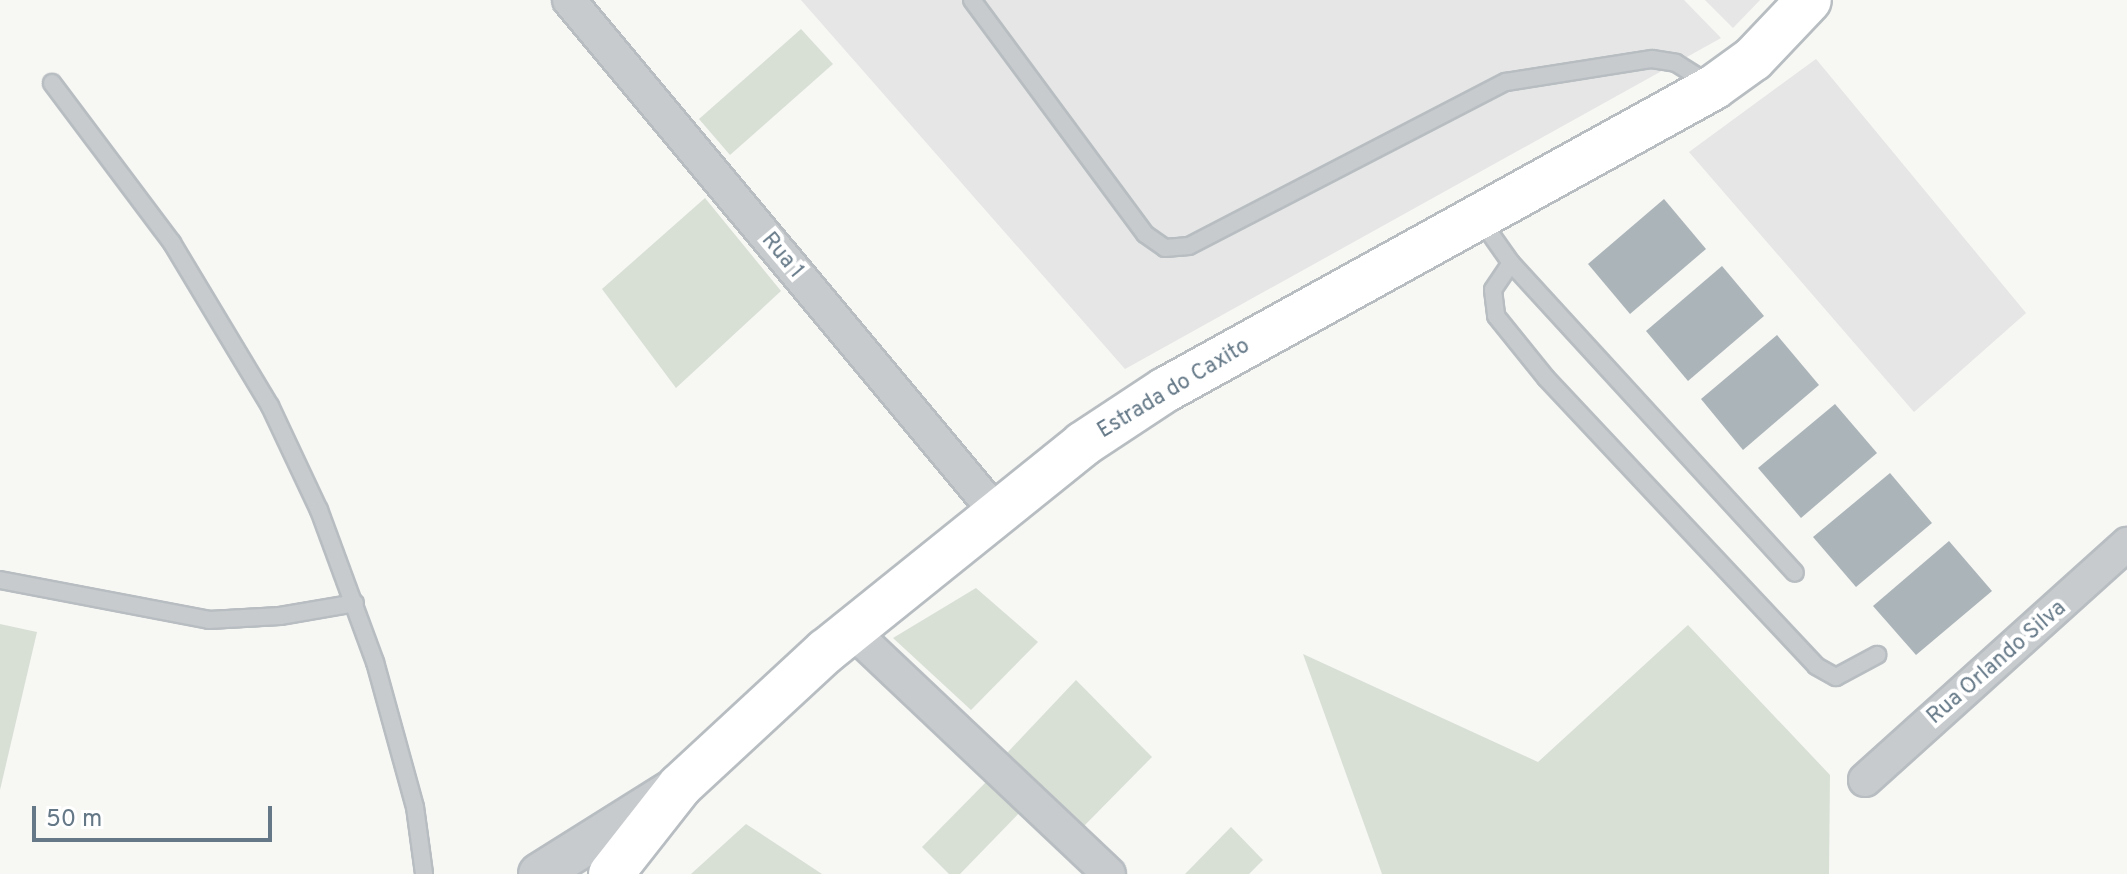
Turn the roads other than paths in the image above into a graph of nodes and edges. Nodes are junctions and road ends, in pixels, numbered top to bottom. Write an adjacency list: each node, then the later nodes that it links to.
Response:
1 (569, 0): 8 (street, Rua 1)
2 (972, 0): 5 (lane)
3 (1809, 0): 5 (main road, Estrada do Caxito)
4 (52, 83): 12 (lane)
5 (1714, 87): 6 (main road, Estrada do Caxito)
6 (1479, 217): 7 (lane); 8 (main road, Estrada do Caxito)
7 (1511, 263): 10 (lane); 14 (lane)
8 (995, 511): 13 (main road, Estrada do Caxito)
9 (2127, 544): 15 (street, Rua Orlando Silva)
10 (1795, 573)
11 (0, 580): 12 (lane)
12 (355, 603): 17 (lane)
13 (851, 630): 16 (main road, Estrada do Caxito); 20 (street)
14 (1877, 655)
15 (1865, 780)
16 (680, 786): 18 (street); 19 (main road, Estrada do Caxito)
17 (424, 874)
18 (539, 874)
19 (611, 874)
20 (1109, 874)

